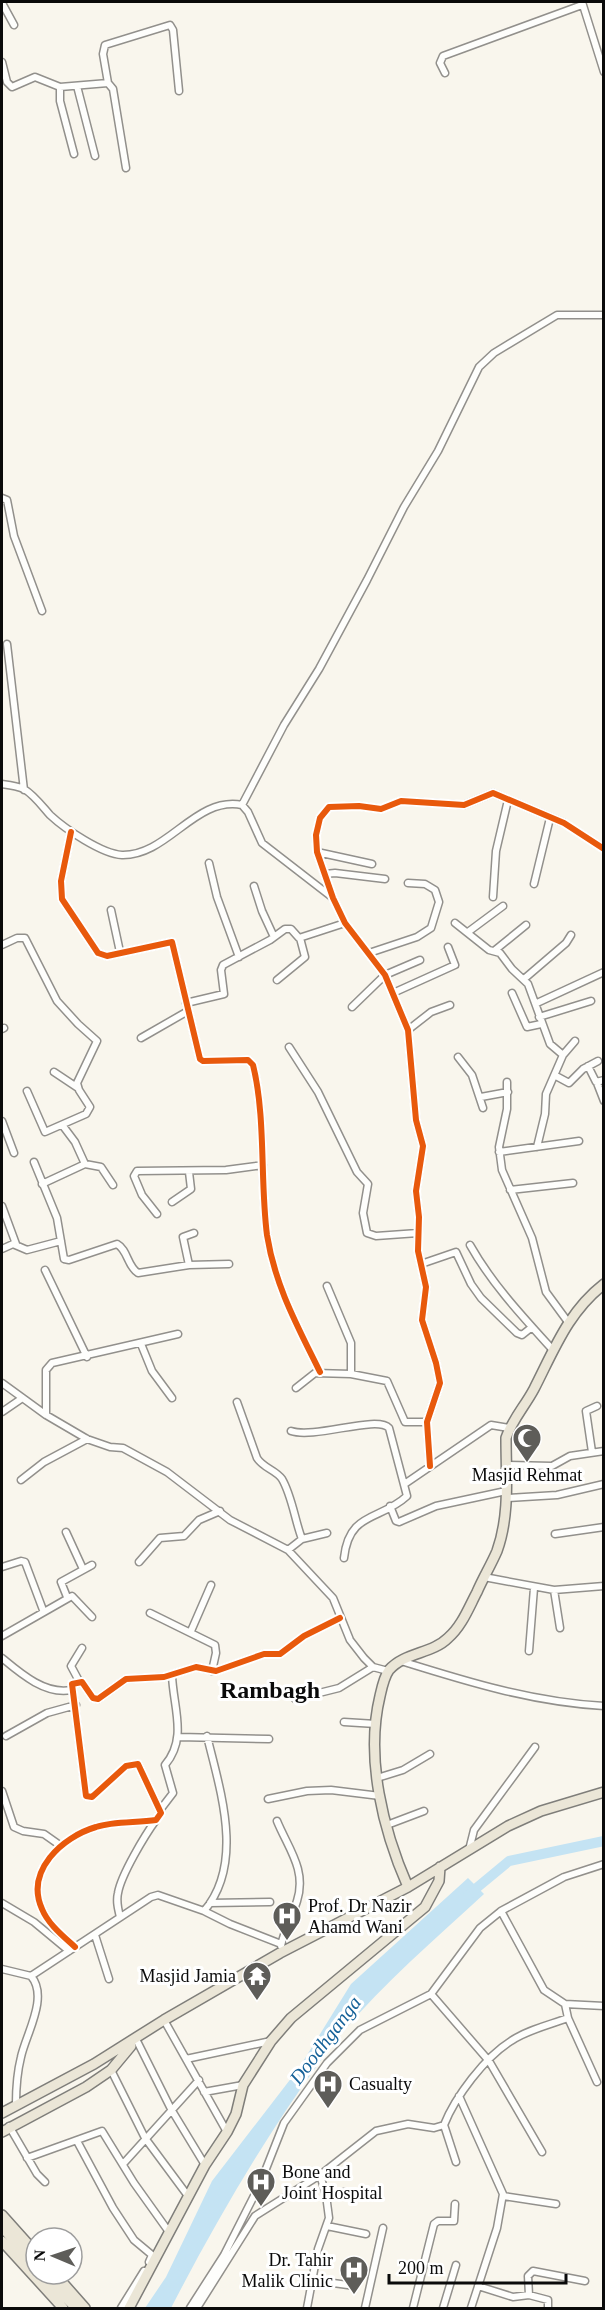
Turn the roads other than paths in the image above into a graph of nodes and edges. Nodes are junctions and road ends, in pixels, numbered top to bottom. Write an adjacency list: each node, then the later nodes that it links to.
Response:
1 (2, 3): 3 (street)
2 (582, 3): 6 (street); 7 (street)
3 (14, 25)
4 (2, 62): 5 (street)
5 (3, 71): 10 (street)
6 (603, 72)
7 (445, 73)
8 (108, 83): 9 (street); 11 (street); 14 (street)
9 (77, 86): 10 (street); 13 (street)
10 (60, 87): 12 (street)
11 (179, 91)
12 (74, 154)
13 (95, 156)
14 (126, 168)
15 (603, 315): 22 (street)
16 (2, 498): 17 (street)
17 (42, 611)
18 (7, 644): 20 (street)
19 (2, 784): 20 (street)
20 (24, 790): 24 (street)
21 (508, 800): 23 (street); 26 (street); 34 (street)
22 (242, 805): 24 (street); 35 (street)
23 (550, 818): 25 (street); 32 (street)
24 (71, 832): 48 (street)
25 (603, 849)
26 (318, 852): 28 (street); 29 (street)
27 (209, 863): 50 (street)
28 (372, 864)
29 (325, 874): 30 (street); 35 (street)
30 (385, 879)
31 (408, 883): 49 (street)
32 (534, 884)
33 (254, 886): 43 (street)
34 (493, 897)
35 (333, 898): 38 (street)
36 (503, 906): 41 (street)
37 (111, 910): 48 (street)
38 (345, 923): 44 (street); 49 (street)
39 (455, 923): 41 (street)
40 (526, 925): 47 (street)
41 (468, 932): 47 (street)
42 (571, 935): 55 (street)
43 (274, 937): 44 (street); 50 (street)
44 (300, 938): 54 (street)
45 (2, 945): 77 (street)
46 (448, 947): 56 (street)
47 (494, 951): 55 (street)
48 (120, 952): 59 (street)
49 (369, 953): 53 (street)
50 (238, 957): 59 (street)
51 (420, 960): 53 (street)
52 (603, 972): 60 (street)
53 (385, 975): 56 (street); 62 (street)
54 (277, 980)
55 (524, 980): 60 (street)
56 (393, 993): 65 (street)
57 (512, 993): 64 (street)
58 (591, 1001): 64 (street)
59 (186, 1003): 63 (street)
60 (537, 1003): 64 (street)
61 (450, 1005): 65 (street)
62 (352, 1007)
63 (188, 1011): 66 (street); 91 (street)
64 (540, 1021): 69 (street)
65 (408, 1030): 101 (street)
66 (141, 1038)
67 (575, 1041): 69 (street)
68 (289, 1047): 101 (street)
69 (562, 1055): 74 (street)
70 (458, 1057): 80 (street)
71 (598, 1061): 72 (street)
72 (588, 1066): 74 (street); 76 (street)
73 (54, 1072): 77 (street)
74 (556, 1076): 86 (street)
75 (507, 1082): 79 (street)
76 (600, 1082): 81 (street)
77 (78, 1088): 84 (street)
78 (27, 1091): 84 (street)
79 (508, 1092): 80 (street); 87 (street)
80 (481, 1097): 82 (street)
81 (603, 1101)
82 (483, 1108)
83 (2, 1121): 88 (street)
84 (63, 1126): 90 (street)
85 (579, 1141): 86 (street)
86 (537, 1147): 87 (street)
87 (499, 1152): 96 (street)
88 (14, 1153)
89 (33, 1162): 94 (street)
90 (85, 1164): 94 (street); 95 (street)
91 (263, 1165): 92 (street); 118 (street)
92 (189, 1172): 97 (street); 99 (street)
93 (573, 1183): 96 (street)
94 (42, 1184): 102 (street)
95 (113, 1185)
96 (510, 1190): 112 (street)
97 (172, 1202)
98 (2, 1206): 103 (street)
99 (157, 1214)
100 (194, 1233): 108 (street)
101 (418, 1233): 107 (street)
102 (61, 1241): 103 (street); 108 (street)
103 (16, 1244): 105 (street)
104 (470, 1245): 113 (street)
105 (2, 1249)
106 (229, 1264): 108 (street)
107 (421, 1264): 113 (street); 128 (street)
108 (189, 1265)
109 (45, 1270): 117 (street)
110 (603, 1284): 112 (main road)
111 (327, 1286): 119 (street)
112 (568, 1322): 116 (main road)
113 (532, 1327): 116 (street)
114 (178, 1334): 115 (street)
115 (141, 1344): 117 (street); 122 (street)
116 (552, 1349): 129 (main road)
117 (87, 1357): 127 (street)
118 (320, 1372): 119 (street); 121 (street)
119 (351, 1374): 128 (street)
120 (2, 1383): 123 (street)
121 (296, 1388)
122 (172, 1398)
123 (21, 1399): 126 (street); 127 (street)
124 (237, 1401): 146 (street)
125 (597, 1406): 133 (street)
126 (2, 1412)
127 (46, 1415): 131 (street)
128 (427, 1422): 135 (street)
129 (509, 1428): 134 (main road); 135 (street)
130 (291, 1431): 137 (street)
131 (87, 1439): 136 (street); 141 (street)
132 (603, 1451): 133 (street)
133 (592, 1452): 134 (street)
134 (506, 1465): 139 (main road)
135 (430, 1466): 137 (street)
136 (21, 1480)
137 (406, 1483): 140 (street)
138 (603, 1484): 139 (street)
139 (506, 1494): 140 (street); 153 (main road)
140 (390, 1506): 148 (street)
141 (220, 1511): 147 (street); 149 (street)
142 (603, 1527): 145 (street)
143 (66, 1532): 152 (street)
144 (327, 1533): 146 (street)
145 (555, 1534)
146 (302, 1539): 147 (street)
147 (288, 1550): 162 (street)
148 (344, 1558)
149 (139, 1562)
150 (93, 1564): 152 (street)
151 (2, 1567): 159 (street)
152 (83, 1569): 158 (street)
153 (484, 1576): 156 (street); 169 (main road)
154 (212, 1586): 164 (street)
155 (603, 1586): 157 (street)
156 (534, 1588): 157 (street); 167 (street)
157 (554, 1590): 163 (street)
158 (67, 1597): 159 (street); 161 (street)
159 (43, 1610): 165 (street)
160 (150, 1613): 164 (street)
161 (92, 1617)
162 (340, 1618): 170 (street); 171 (street)
163 (560, 1628)
164 (191, 1631): 171 (street)
165 (2, 1636)
166 (82, 1648): 174 (street)
167 (529, 1651)
168 (2, 1658): 175 (street)
169 (400, 1661): 172 (main road); 178 (street)
170 (373, 1667): 172 (street); 176 (street)
171 (212, 1671): 173 (street)
172 (388, 1671): 180 (main road)
173 (172, 1675): 174 (street); 183 (street)
174 (79, 1681): 175 (street)
175 (71, 1690): 177 (street)
176 (295, 1699)
177 (76, 1705): 181 (street); 192 (street)
178 (603, 1706)
179 (344, 1722): 180 (street)
180 (376, 1724): 187 (main road)
181 (6, 1736)
182 (207, 1736): 183 (street); 184 (street); 206 (street)
183 (179, 1737): 192 (street)
184 (269, 1739)
185 (535, 1746): 200 (street)
186 (430, 1754): 187 (street)
187 (377, 1778): 190 (main road)
188 (2, 1791): 194 (street)
189 (603, 1792): 200 (main road)
190 (380, 1796): 191 (street); 198 (main road)
191 (268, 1799)
192 (160, 1810): 196 (street)
193 (424, 1811): 198 (street)
194 (9, 1818): 195 (street); 199 (street)
195 (2, 1820)
196 (156, 1820): 199 (street); 209 (street)
197 (277, 1821): 212 (street)
198 (387, 1825): 203 (main road)
199 (62, 1846): 211 (street)
200 (469, 1850): 202 (main road)
201 (603, 1864): 208 (street)
202 (440, 1867): 203 (main road); 223 (main road)
203 (408, 1887): 212 (main road)
204 (270, 1902): 206 (street)
205 (2, 1903): 213 (street)
206 (210, 1903): 207 (street)
207 (204, 1911): 209 (street); 212 (street)
208 (501, 1911): 217 (street); 218 (street)
209 (120, 1917): 210 (street)
210 (95, 1935): 211 (street); 216 (street)
211 (75, 1947): 213 (street)
212 (280, 1949): 221 (main road)
213 (69, 1951): 215 (street)
214 (2, 1969): 215 (street)
215 (31, 1976): 232 (street)
216 (109, 1979)
217 (431, 1994): 225 (street); 276 (street)
218 (565, 2004): 219 (street); 220 (street)
219 (603, 2006)
220 (568, 2018): 225 (street); 228 (street)
221 (164, 2020): 222 (main road); 224 (street)
222 (136, 2039): 226 (main road); 232 (main road); 233 (street)
223 (271, 2041): 224 (street); 229 (main road)
224 (186, 2060): 227 (street)
225 (489, 2061): 231 (street); 241 (street)
226 (111, 2070): 237 (main road); 239 (street)
227 (199, 2080): 230 (street); 233 (street)
228 (597, 2082)
229 (243, 2085): 230 (street); 238 (main road)
230 (204, 2092): 238 (street)
231 (459, 2096): 236 (street); 251 (street)
232 (16, 2107): 234 (main road); 235 (main road)
233 (171, 2109): 239 (street); 245 (street)
234 (2, 2113)
235 (2, 2119)
236 (444, 2125): 243 (street); 246 (street)
237 (5, 2129): 242 (street)
238 (227, 2132): 245 (main road)
239 (144, 2138): 244 (street); 249 (street)
240 (77, 2141): 242 (street); 244 (street); 274 (street)
241 (542, 2152)
242 (27, 2158): 247 (street)
243 (456, 2162)
244 (123, 2164): 258 (street)
245 (205, 2165): 249 (main road)
246 (320, 2175): 250 (street); 277 (street)
247 (45, 2182)
248 (345, 2192): 250 (street)
249 (188, 2196): 258 (main road)
250 (326, 2196): 255 (street)
251 (503, 2196): 253 (street); 269 (street)
252 (455, 2204): 280 (street)
253 (556, 2204)
254 (2, 2217): 261 (main road)
255 (327, 2226): 259 (street); 264 (street)
256 (2, 2227): 262 (main road)
257 (384, 2228): 279 (street)
258 (169, 2232): 275 (main road)
259 (366, 2234)
260 (2, 2241): 271 (main road)
261 (24, 2242)
262 (24, 2253)
263 (456, 2265): 281 (street)
264 (311, 2280): 268 (street); 278 (street)
265 (585, 2282): 270 (street)
266 (54, 2286): 272 (main road)
267 (60, 2286): 273 (main road)
268 (355, 2286)
269 (478, 2286): 270 (street); 282 (street)
270 (529, 2295): 283 (street)
271 (63, 2308)
272 (76, 2308)
273 (85, 2308)
274 (121, 2308)
275 (129, 2308)
276 (190, 2308)
277 (197, 2308)
278 (307, 2308)
279 (365, 2308)
280 (413, 2308)
281 (443, 2308)
282 (471, 2308)
283 (548, 2308)

